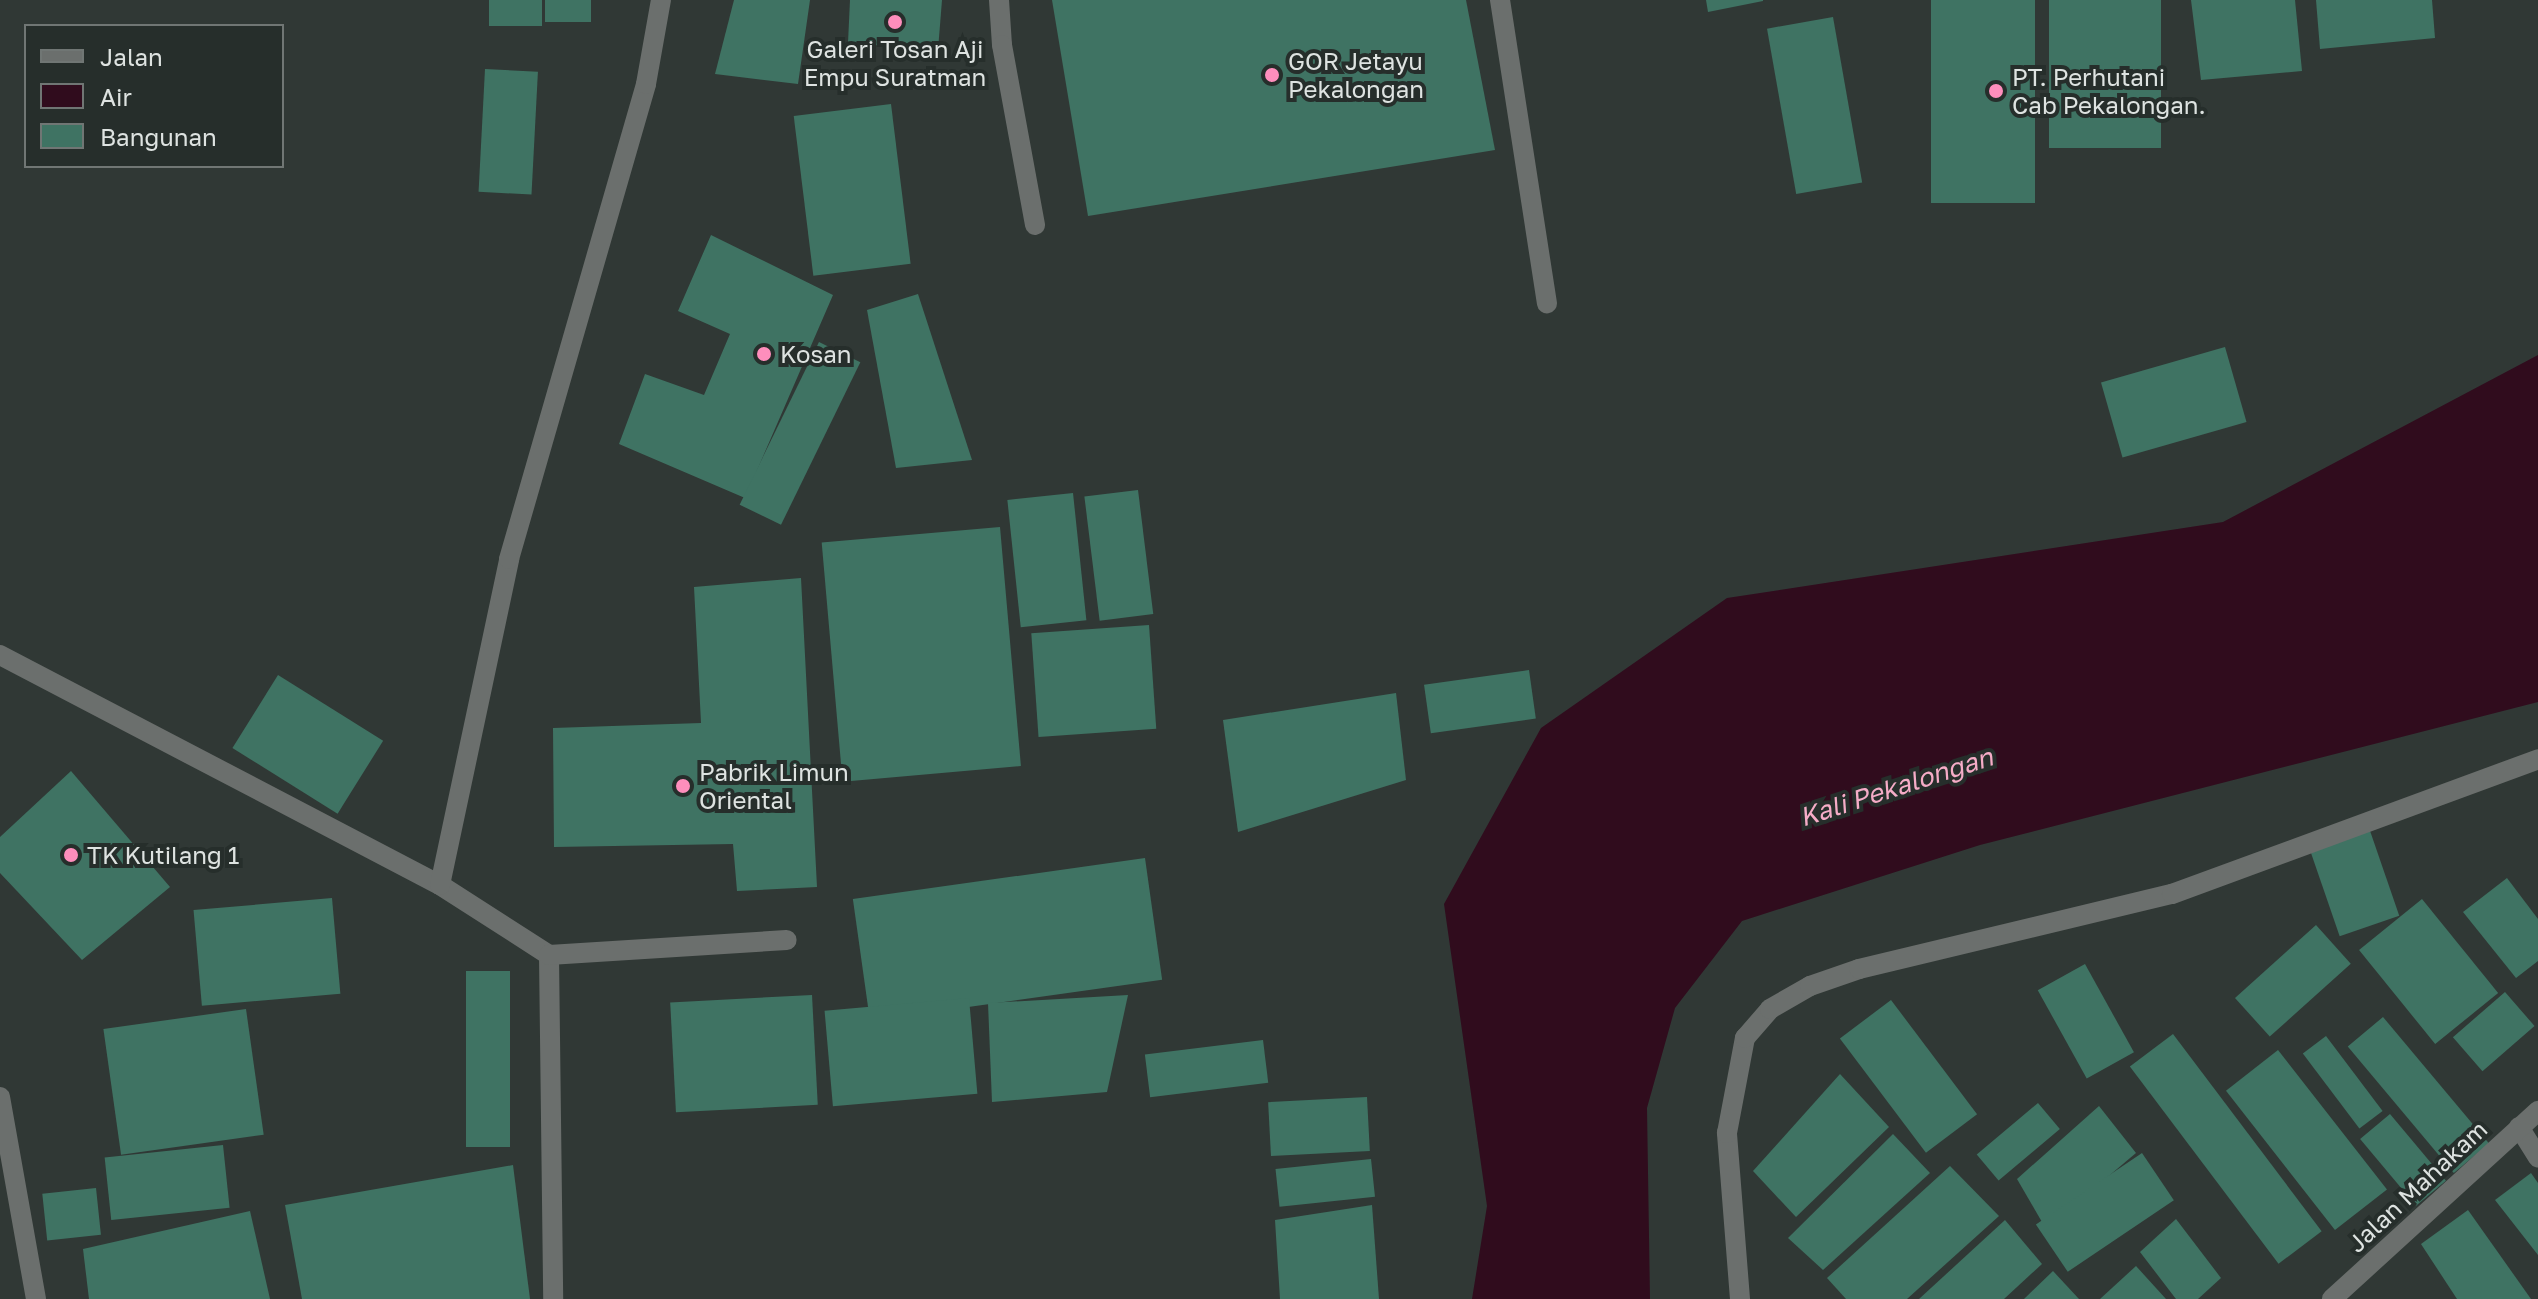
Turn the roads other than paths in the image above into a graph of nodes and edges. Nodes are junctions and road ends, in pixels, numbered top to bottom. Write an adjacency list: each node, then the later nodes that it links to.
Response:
1 (661, 0): 8 (street)
2 (999, 0): 4 (street)
3 (1500, 0): 5 (street)
4 (1035, 225)
5 (1547, 303)
6 (0, 655): 8 (street)
7 (2538, 759): 17 (street)
8 (440, 885): 10 (street)
9 (787, 940): 10 (street)
10 (549, 955): 16 (street)
11 (0, 1097): 15 (street)
12 (2538, 1111): 13 (street, Jalan Mahakam)
13 (2519, 1127): 14 (street); 18 (street, Jalan Mahakam)
14 (2538, 1158)
15 (36, 1299)
16 (553, 1299)
17 (1740, 1299)
18 (2332, 1299)

